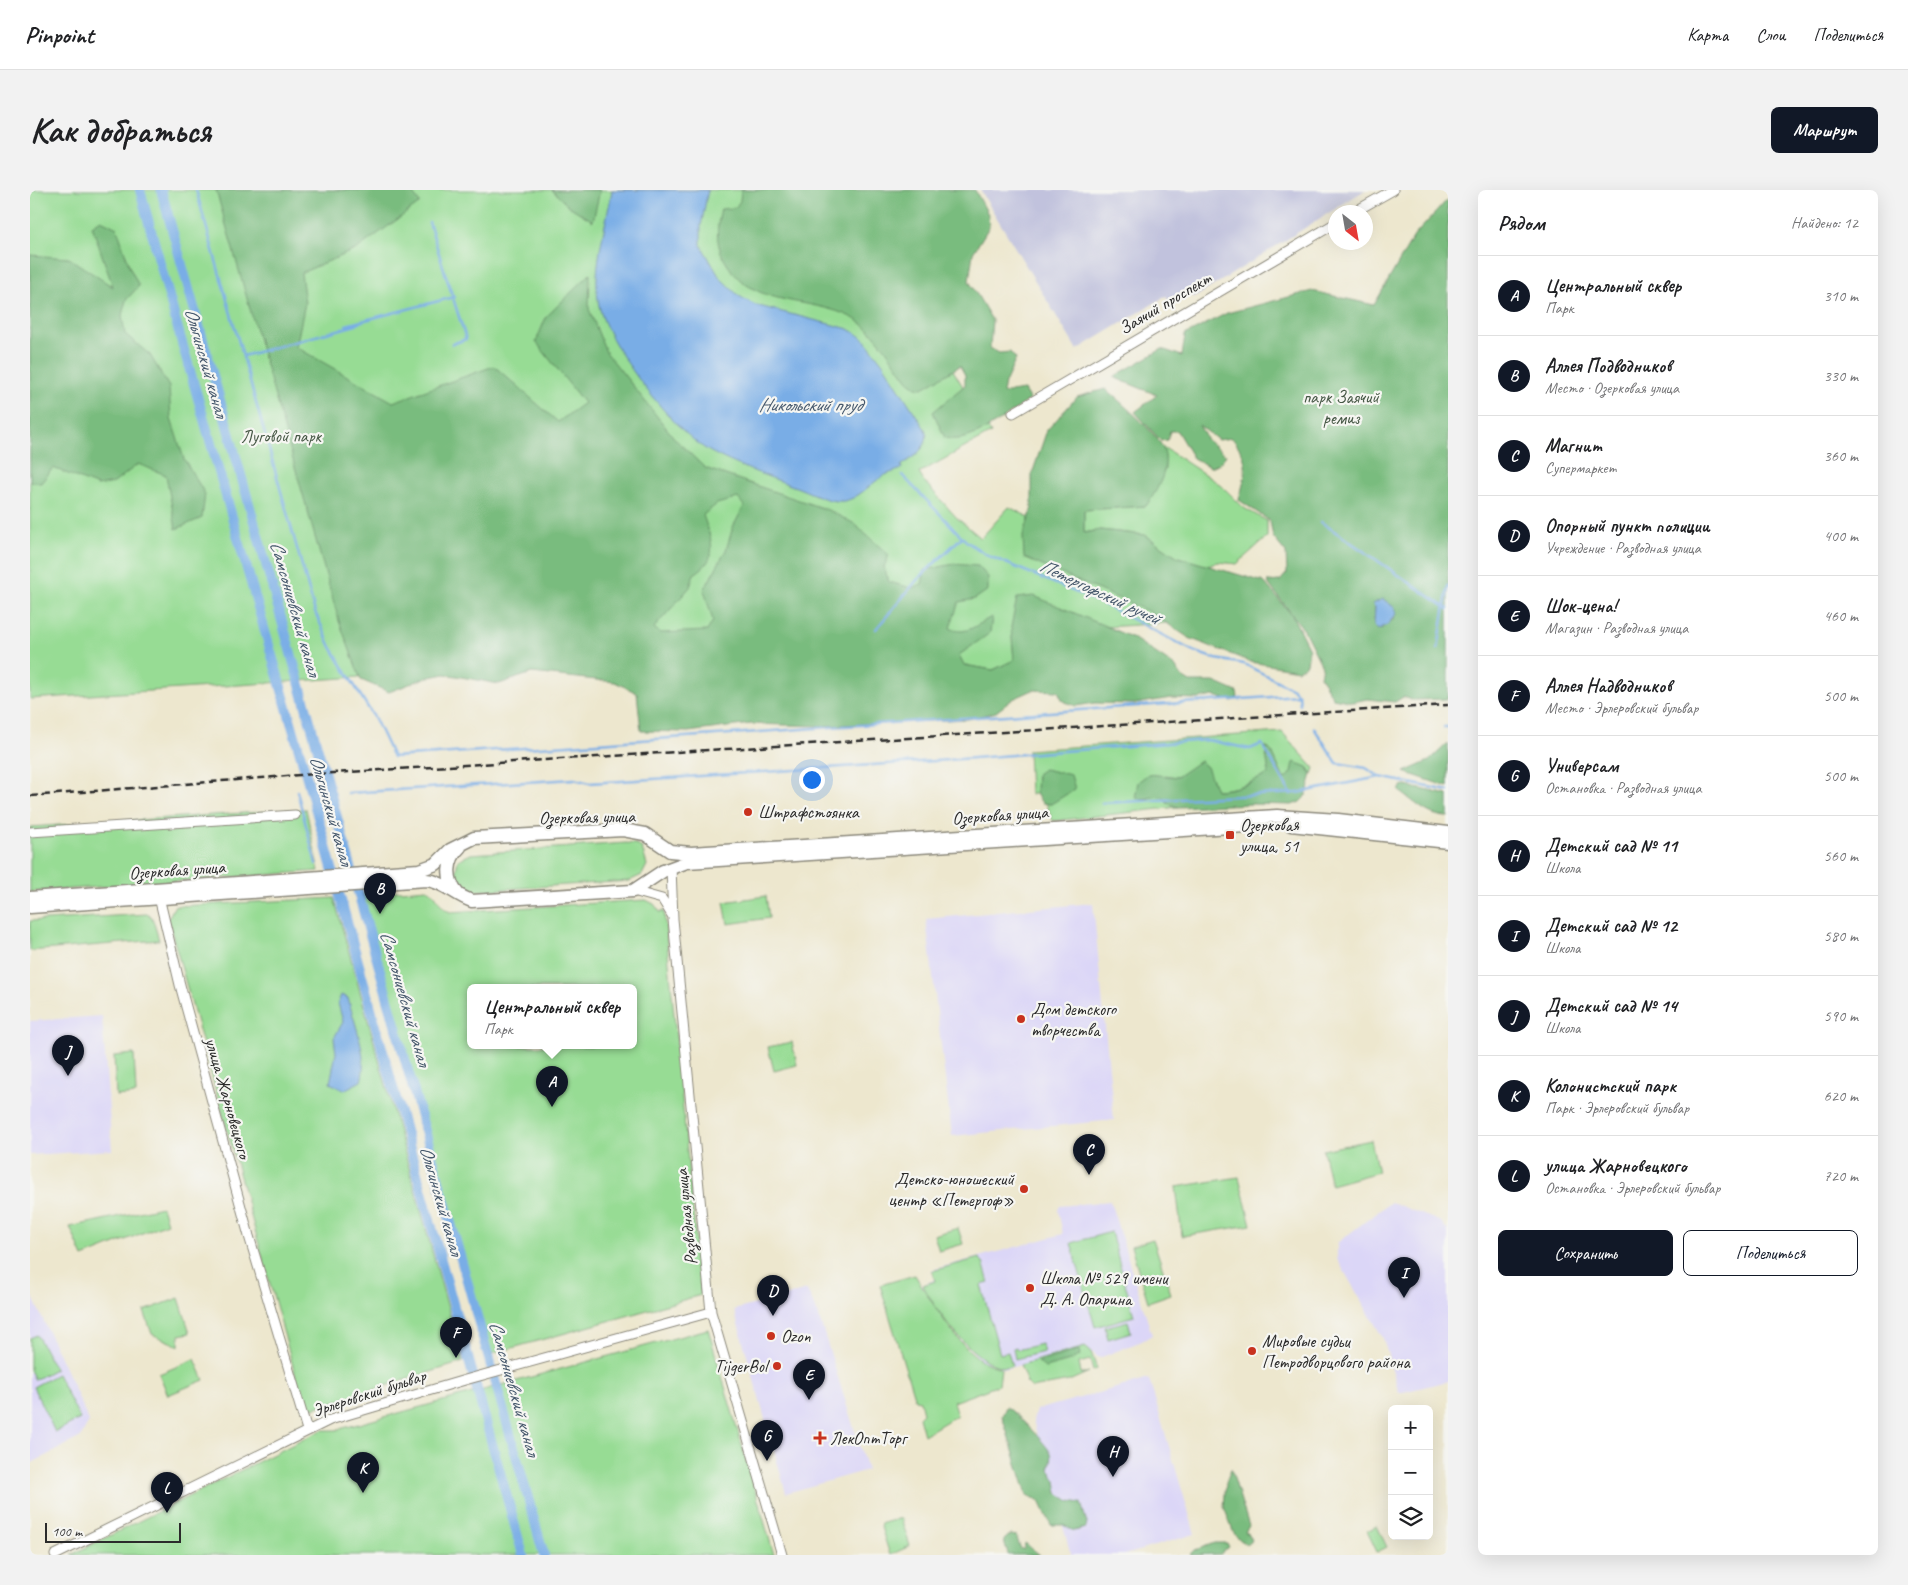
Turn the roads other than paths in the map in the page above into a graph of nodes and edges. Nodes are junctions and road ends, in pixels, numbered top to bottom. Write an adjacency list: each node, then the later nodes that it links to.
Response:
1 (1393, 190): 2 (street)
2 (1366, 205)
3 (1328, 228): 4 (street, Заячий проспект)
4 (1013, 413)
5 (295, 815): 6 (street)
6 (30, 832)
7 (1448, 833): 10 (street, Озерковая улица)
8 (465, 842): 10 (street, Озерковая улица); 12 (street, Озерковая улица); 16 (street)
9 (1448, 842): 11 (street, Озерковая улица)
10 (670, 850): 11 (street)
11 (671, 867): 13 (street, Озерковая улица); 18 (street, Разводная улица)
12 (368, 879): 14 (street, Озерковая улица); 16 (street, Озерковая улица)
13 (633, 891): 16 (street, Озерковая улица); 18 (street, Озерковая улица)
14 (158, 893): 15 (street, Озерковая улица); 17 (street, Озерковая улица); 20 (street, улица Жарновецкого)
15 (30, 898)
16 (462, 898)
17 (30, 907)
18 (673, 919): 19 (street, Разводная улица)
19 (711, 1312): 20 (street, Эрлеровский бульвар); 22 (street, Разводная улица)
20 (307, 1430): 21 (street, Эрлеровский бульвар)
21 (55, 1555)
22 (782, 1555)

